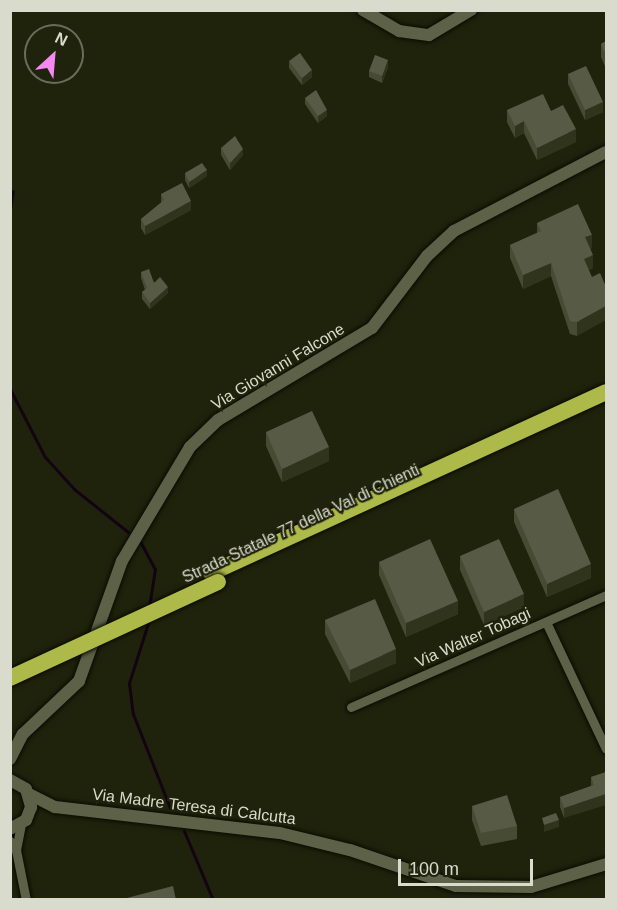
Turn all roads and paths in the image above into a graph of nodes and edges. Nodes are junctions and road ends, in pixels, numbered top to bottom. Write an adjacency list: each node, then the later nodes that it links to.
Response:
1 (363, 10): 2 (street)
2 (471, 10)
3 (606, 152): 13 (street, Via Giovanni Falcone)
4 (606, 392): 6 (highway, Strada Statale 77 della Val di Chienti)
5 (606, 403): 6 (highway, Strada Statale 77 della Val di Chienti)
6 (214, 578): 9 (highway, Strada Statale 77 della Val di Chienti); 10 (highway, Strada Statale 77 della Val di Chienti, bridge)
7 (606, 595): 8 (street, Via Walter Tobagi)
8 (546, 622): 11 (street, Via Walter Tobagi); 12 (street)
9 (10, 665)
10 (10, 678)
11 (351, 707)
12 (606, 749)
13 (13, 754): 15 (street, Via Giovanni Falcone)
14 (10, 780): 15 (street, Via Madre Teresa di Calcutta)
15 (28, 791): 16 (street, Via Madre Teresa di Calcutta); 17 (street, Via Giovanni Falcone)
16 (55, 807): 17 (street, Via Madre Teresa di Calcutta); 21 (street, Via Madre Teresa di Calcutta)
17 (30, 814): 18 (street)
18 (16, 827): 20 (street)
19 (10, 841): 20 (street)
20 (16, 850): 22 (street)
21 (606, 864)
22 (26, 900)

